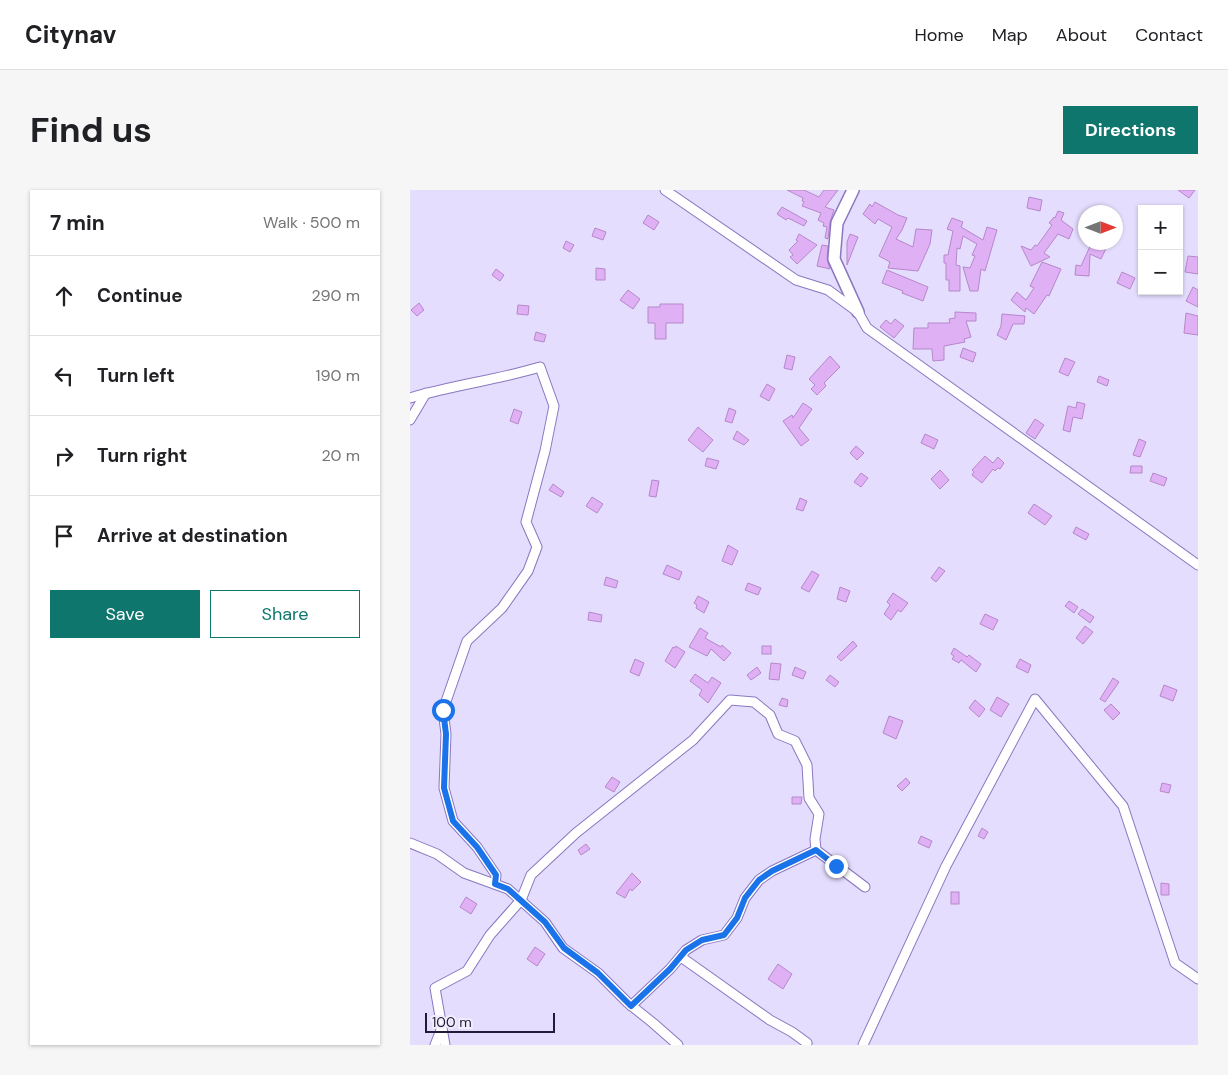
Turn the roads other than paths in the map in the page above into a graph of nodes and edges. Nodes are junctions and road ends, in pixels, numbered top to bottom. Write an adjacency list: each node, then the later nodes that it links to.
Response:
1 (664, 190): 3 (street)
2 (853, 190): 3 (street)
3 (858, 312): 7 (street)
4 (426, 393): 5 (street); 6 (street); 10 (street)
5 (410, 398)
6 (410, 420)
7 (1198, 565)
8 (410, 843): 10 (street)
9 (816, 850): 11 (street); 12 (street); 13 (street)
10 (495, 884): 12 (street)
11 (865, 887)
12 (521, 900): 15 (street); 16 (street)
13 (681, 957): 15 (street); 20 (street)
14 (1198, 979): 21 (street)
15 (631, 1006): 19 (street)
16 (442, 1030): 17 (street); 18 (street)
17 (435, 1045)
18 (445, 1045)
19 (678, 1045)
20 (806, 1045)
21 (863, 1045)

